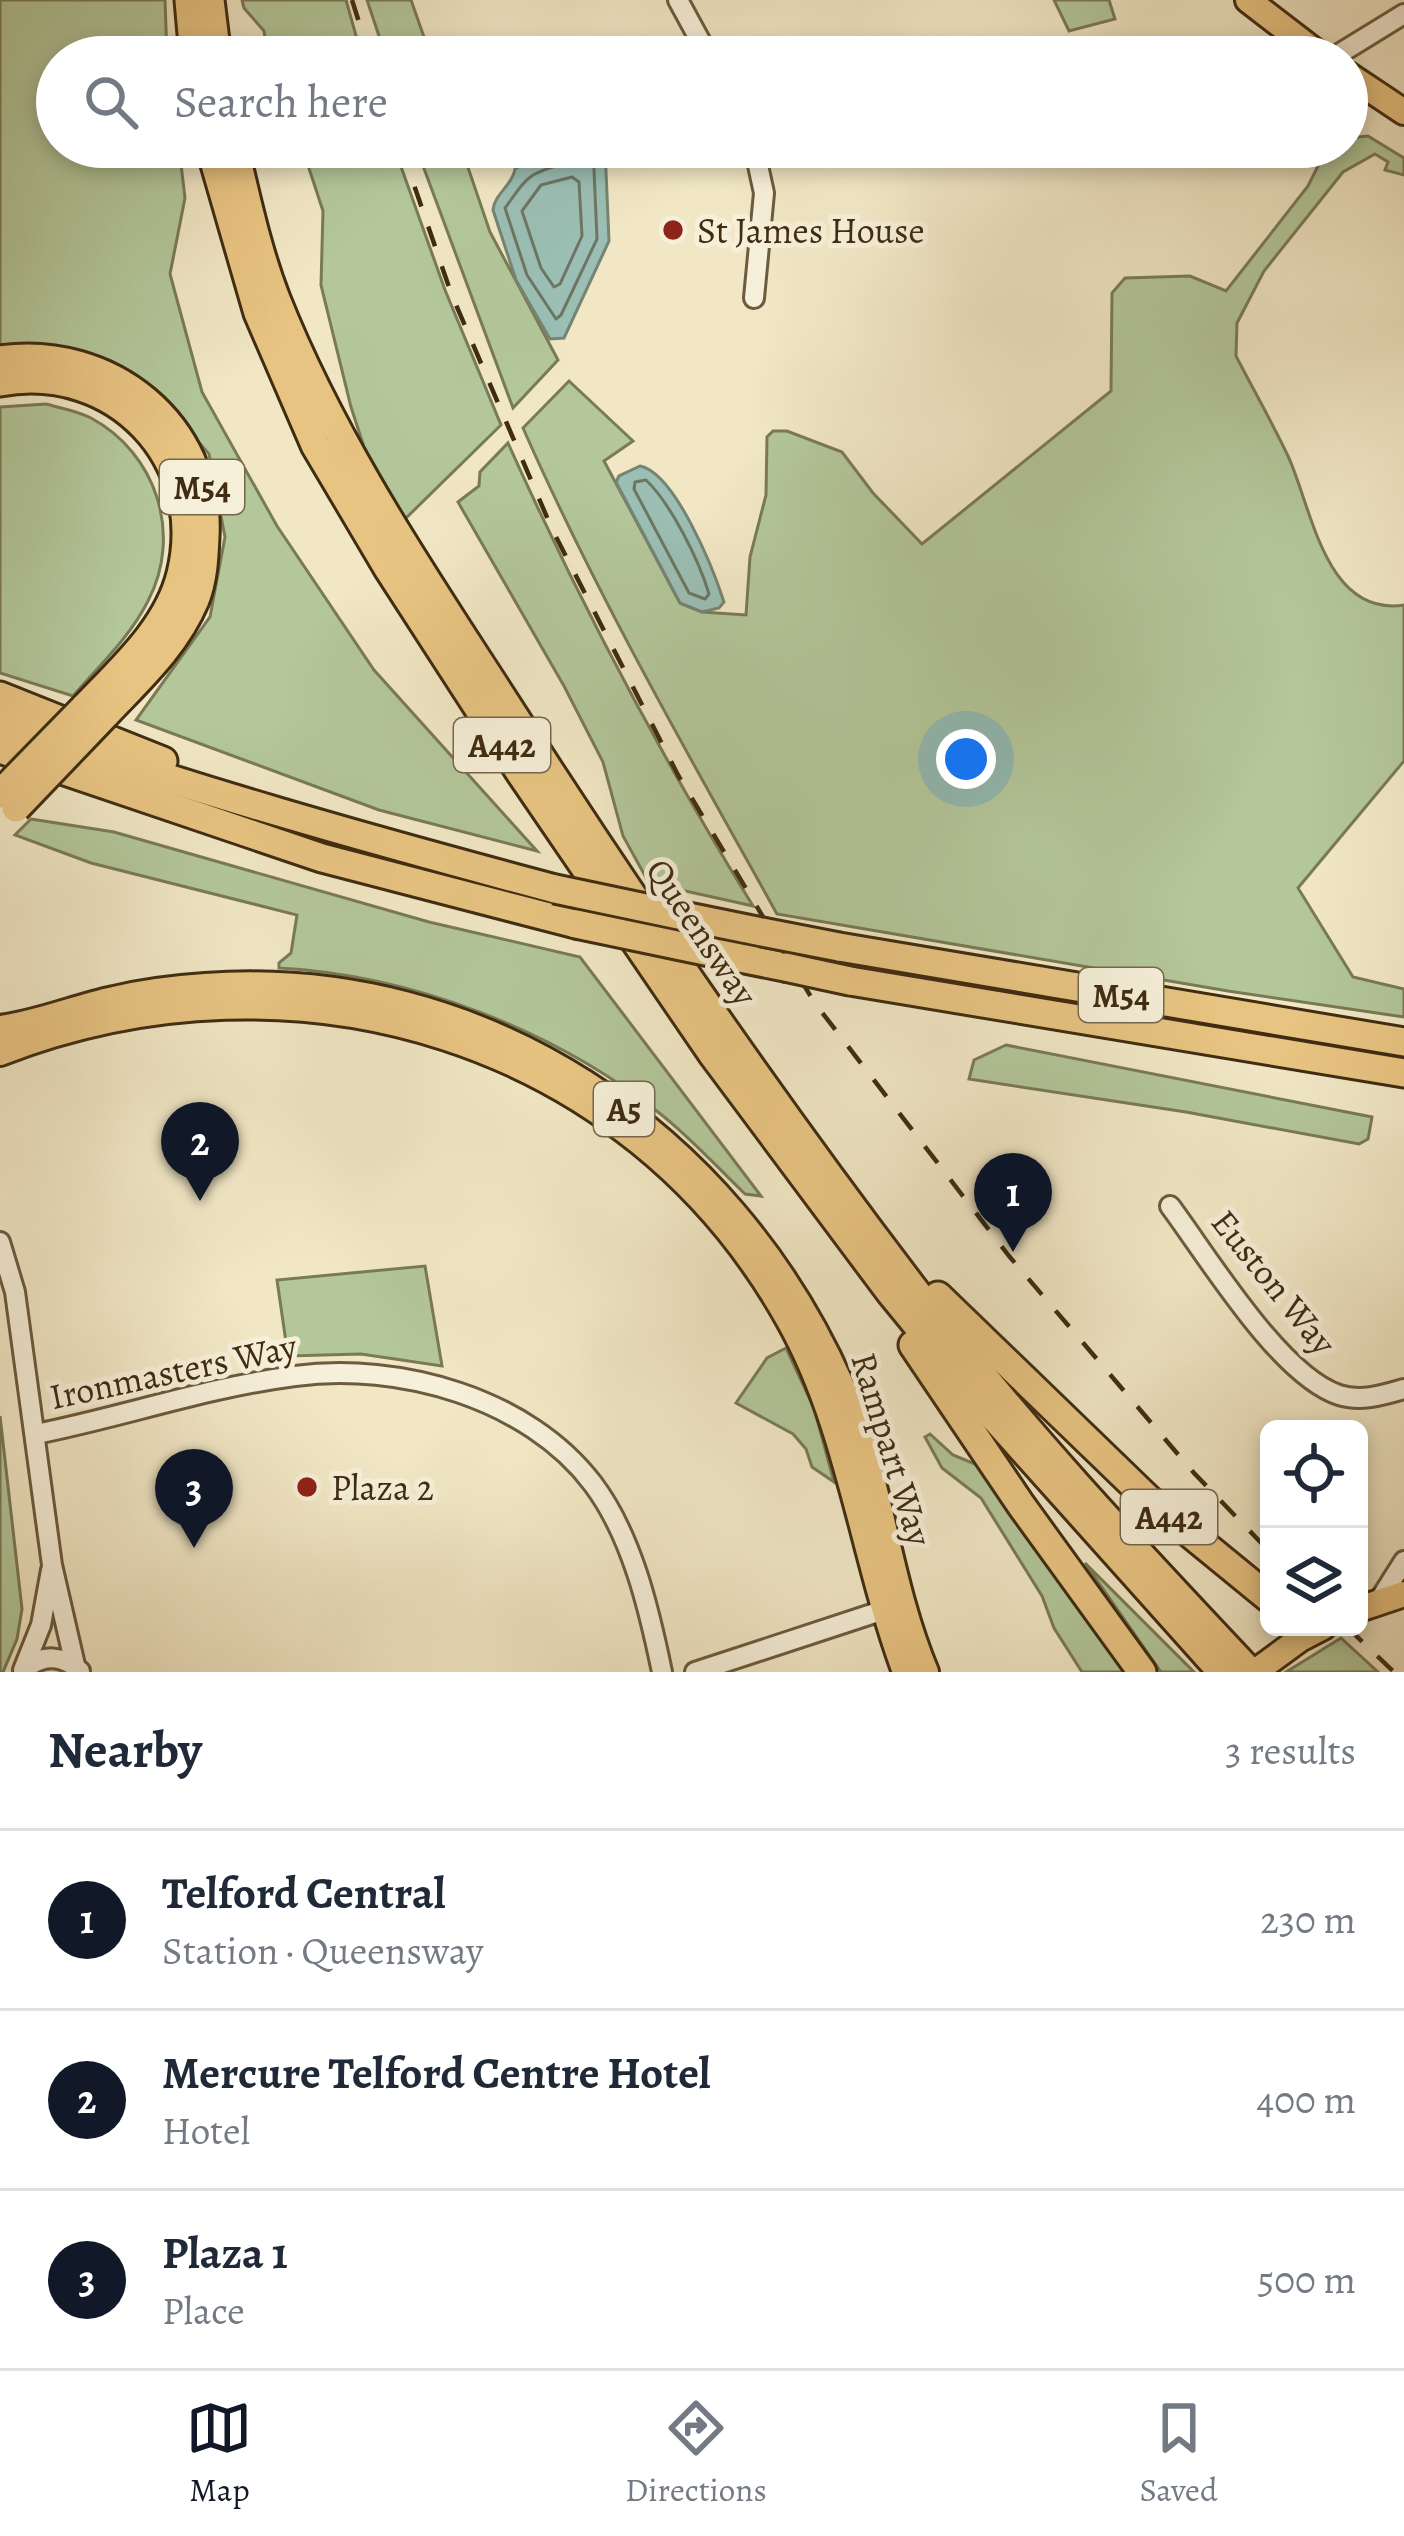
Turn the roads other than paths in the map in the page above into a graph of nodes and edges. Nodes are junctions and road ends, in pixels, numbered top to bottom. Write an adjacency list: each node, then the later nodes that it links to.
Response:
1 (189, 0): 6 (highway)
2 (210, 0): 7 (highway)
3 (677, 0): 8 (street)
4 (1248, 0): 9 (main road)
5 (1404, 14): 10 (street)
6 (192, 36)
7 (214, 36)
8 (697, 36)
9 (1295, 36)
10 (1368, 36)
11 (1368, 88): 12 (main road)
12 (1404, 112)
13 (215, 168): 34 (highway, Queensway / A442)
14 (240, 168): 33 (highway, Queensway / A442)
15 (758, 168): 16 (street)
16 (754, 298)
17 (0, 360): 20 (highway, M54)
18 (0, 382): 20 (highway, M54)
19 (0, 696): 25 (highway, M54)
20 (94, 712): 24 (highway, M54, bridge)
21 (0, 722): 25 (highway, M54)
22 (0, 749): 26 (highway, M54)
23 (0, 771): 26 (highway, M54)
24 (5, 809)
25 (333, 830): 28 (highway, M54, bridge)
26 (247, 835): 30 (highway, M54, bridge)
27 (0, 1028): 48 (main road, Rampart Way / A5)
28 (1404, 1042)
29 (0, 1053): 41 (main road, Rampart Way / A5)
30 (1404, 1073)
31 (1170, 1206): 35 (street, Euston Way)
32 (0, 1242): 36 (street)
33 (882, 1244): 39 (highway, A442); 51 (highway, Queensway / A442)
34 (890, 1292): 49 (highway, A442); 50 (highway, Queensway / A442)
35 (1404, 1389)
36 (36, 1434): 38 (street); 45 (street, Ironmasters Way)
37 (1404, 1561): 40 (street)
38 (52, 1565): 43 (street); 44 (street)
39 (1260, 1591)
40 (1379, 1601)
41 (884, 1610): 46 (street); 47 (main road, Rampart Way / A5)
42 (1308, 1636): 51 (main road)
43 (78, 1669): 44 (street)
44 (22, 1671)
45 (662, 1672)
46 (695, 1672)
47 (905, 1672)
48 (926, 1672)
49 (1142, 1672)
50 (1222, 1672)
51 (1253, 1672)

